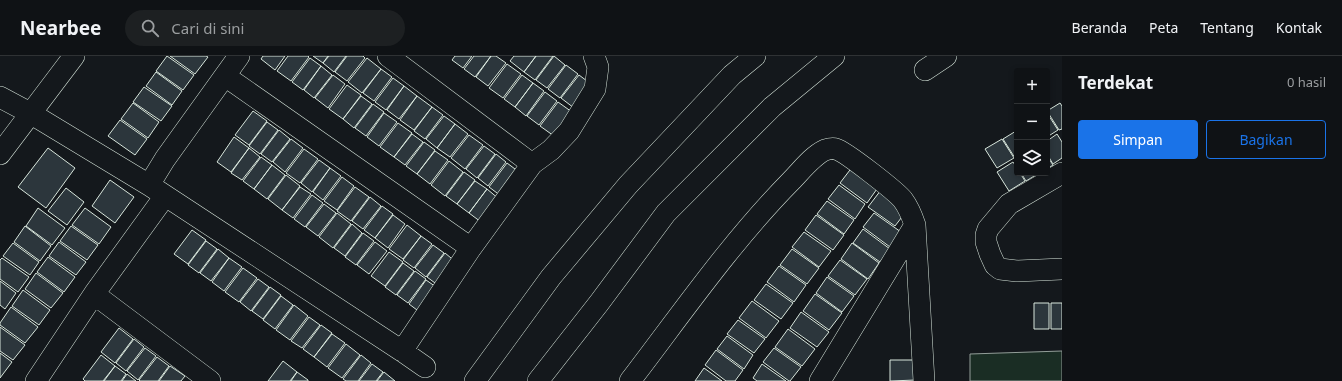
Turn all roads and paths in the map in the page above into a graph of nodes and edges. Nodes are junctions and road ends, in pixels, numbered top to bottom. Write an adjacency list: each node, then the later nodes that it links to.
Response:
1 (74, 56): 11 (street)
2 (239, 56): 9 (street)
3 (388, 56): 13 (street)
4 (594, 56): 13 (street)
5 (755, 56): 24 (street)
6 (834, 56): 25 (street)
7 (946, 56): 8 (street)
8 (925, 70)
9 (225, 76): 15 (street); 17 (street)
10 (0, 98): 11 (street)
11 (30, 113): 12 (street); 15 (street)
12 (0, 154)
13 (532, 164): 17 (street)
14 (1062, 173): 18 (street)
15 (157, 190): 19 (street); 20 (street)
16 (915, 225): 26 (street); 27 (street); 28 (street)
17 (471, 248): 20 (street)
18 (1062, 269)
19 (94, 294): 22 (street); 23 (street)
20 (402, 352): 21 (street)
21 (424, 368)
22 (36, 381)
23 (210, 381)
24 (475, 381)
25 (538, 381)
26 (630, 381)
27 (820, 381)
28 (924, 381)

